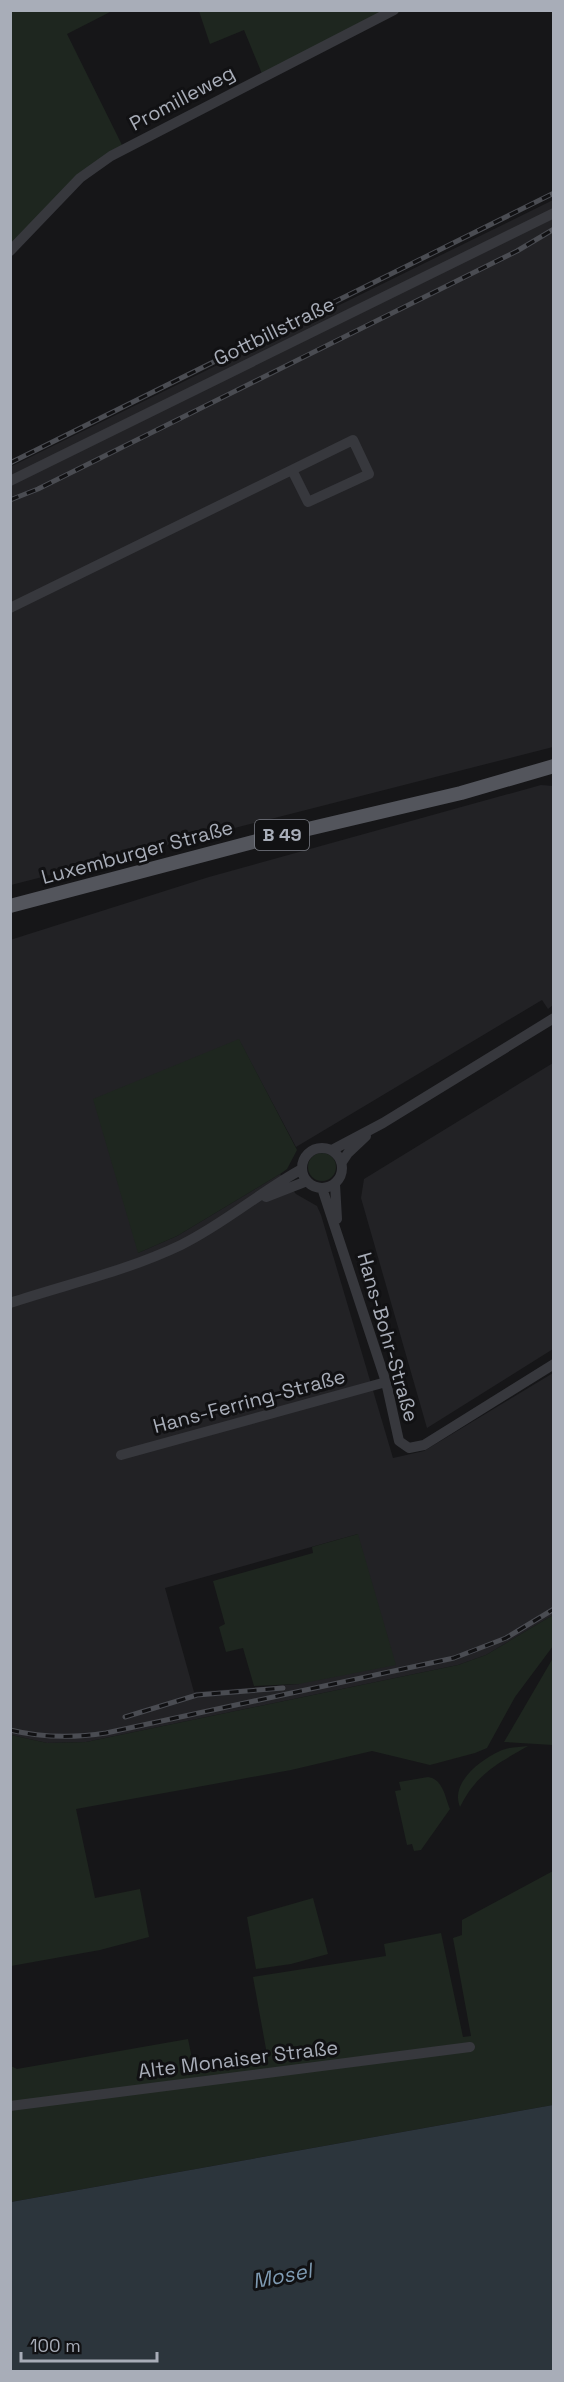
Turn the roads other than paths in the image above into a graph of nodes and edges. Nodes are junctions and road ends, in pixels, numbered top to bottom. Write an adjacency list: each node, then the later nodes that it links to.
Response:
1 (394, 10): 3 (street, Promilleweg)
2 (554, 213): 5 (street, Gottbillstraße)
3 (10, 250)
4 (292, 470): 4 (street); 6 (street)
5 (10, 481)
6 (10, 608)
7 (554, 766): 8 (main road, Luxemburger Straße / B 49)
8 (10, 906)
9 (554, 1018): 10 (street)
10 (383, 1123): 11 (street); 12 (street)
11 (332, 1150): 12 (street); 13 (street)
12 (342, 1162): 15 (street)
13 (302, 1169): 14 (street); 17 (street)
14 (307, 1181): 16 (street); 17 (street)
15 (335, 1184): 16 (street); 18 (street, Hans-Bohr-Straße)
16 (322, 1188): 18 (street, Hans-Bohr-Straße)
17 (249, 1204): 19 (street)
18 (338, 1231): 21 (street, Hans-Bohr-Straße)
19 (10, 1303)
20 (554, 1364): 21 (street, Hans-Bohr-Straße)
21 (386, 1382): 22 (street, Hans-Ferring-Straße)
22 (121, 1455)
23 (470, 2047): 24 (street, Alte Monaiser Straße)
24 (10, 2106)

